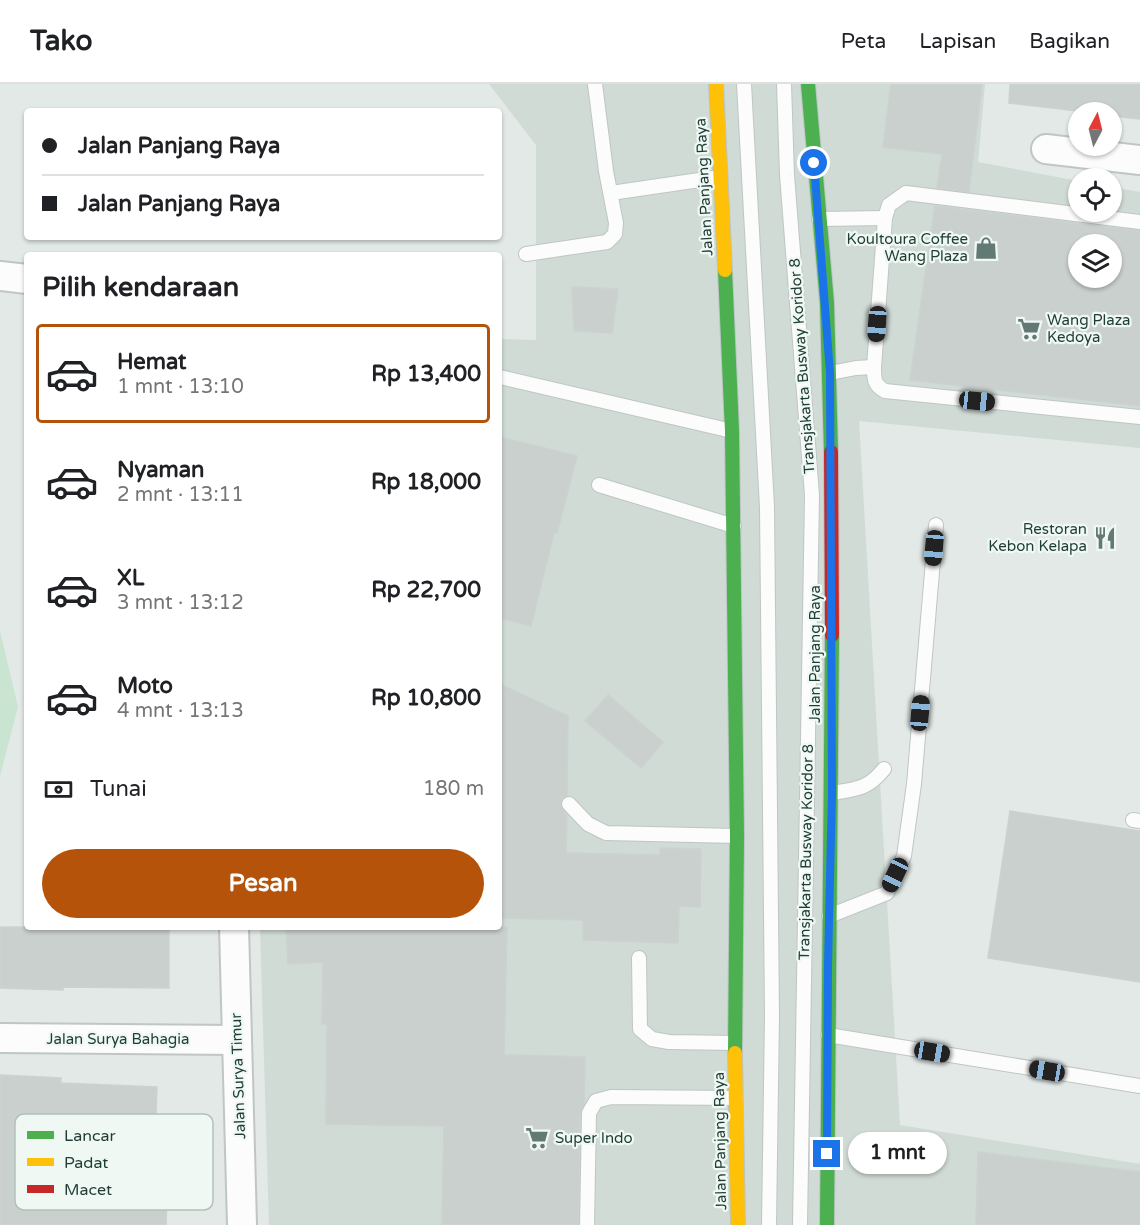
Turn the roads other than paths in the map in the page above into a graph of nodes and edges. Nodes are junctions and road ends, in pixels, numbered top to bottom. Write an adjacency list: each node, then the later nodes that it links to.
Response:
1 (595, 84): 9 (lane)
2 (716, 84): 8 (main road, Jalan Panjang Raya)
3 (744, 84): 40 (lane)
4 (784, 84): 41 (lane, Transjakarta Busway Koridor 8)
5 (808, 84): 11 (main road, Jalan Panjang Raya)
6 (1046, 149): 7 (street)
7 (1140, 160)
8 (720, 177): 9 (lane); 20 (main road, Jalan Panjang Raya)
9 (611, 193): 13 (lane)
10 (885, 218): 11 (lane); 12 (lane); 16 (lane)
11 (819, 219): 17 (main road, Jalan Panjang Raya)
12 (1140, 222)
13 (526, 254)
14 (0, 276): 15 (street)
15 (24, 279)
16 (874, 367): 17 (lane); 19 (lane)
17 (830, 373): 25 (main road, Jalan Panjang Raya)
18 (502, 377): 20 (lane)
19 (1140, 417)
20 (732, 431): 23 (main road, Jalan Panjang Raya)
21 (599, 485): 23 (lane)
22 (936, 525): 28 (lane)
23 (734, 526): 27 (main road, Jalan Panjang Raya)
24 (884, 770): 25 (lane)
25 (832, 792): 28 (main road, Jalan Panjang Raya)
26 (569, 804): 27 (lane)
27 (737, 837): 34 (main road, Jalan Panjang Raya)
28 (829, 916): 31 (main road, Jalan Panjang Raya)
29 (234, 930): 33 (street, Jalan Surya Timur)
30 (639, 958): 34 (lane)
31 (827, 1035): 35 (lane); 42 (main road, Jalan Panjang Raya)
32 (0, 1038): 33 (street, Jalan Surya Bahagia)
33 (237, 1040): 37 (street, Jalan Surya Timur)
34 (735, 1043): 36 (main road, Jalan Panjang Raya)
35 (1140, 1086)
36 (736, 1098): 38 (lane); 39 (main road, Jalan Panjang Raya)
37 (242, 1225)
38 (587, 1225)
39 (738, 1225)
40 (769, 1225)
41 (800, 1225)
42 (827, 1225)

